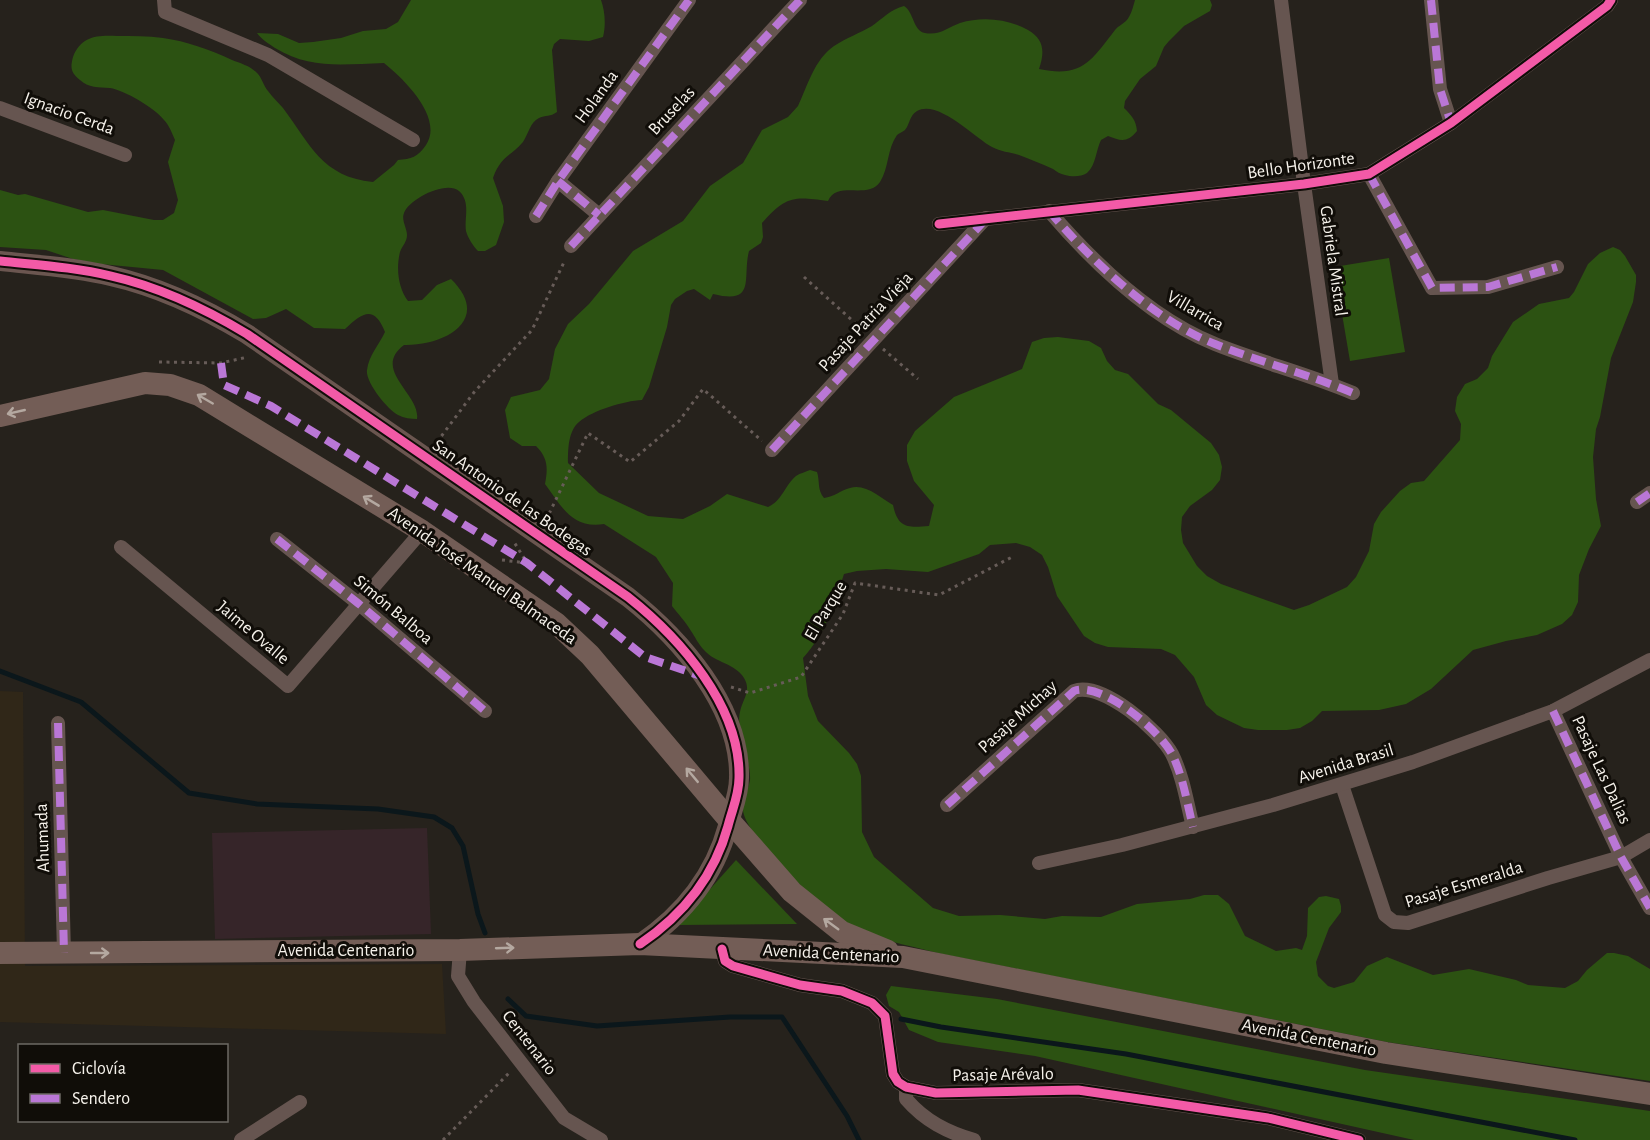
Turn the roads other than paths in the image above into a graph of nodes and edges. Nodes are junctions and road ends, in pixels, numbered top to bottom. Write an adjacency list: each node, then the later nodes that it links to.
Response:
1 (164, 0): 9 (street)
2 (689, 0): 12 (street, Holanda)
3 (800, 0): 15 (street, Bruselas)
4 (1281, 0): 13 (street, Gabriela Mistral)
5 (1431, 0): 8 (street)
6 (1611, 0): 8 (street, Bello Horizonte)
7 (0, 108): 10 (street, Ignacio Cerda)
8 (1451, 123): 11 (street, Bello Horizonte)
9 (413, 140)
10 (125, 155)
11 (1369, 174): 13 (street, Bello Horizonte); 21 (street)
12 (558, 181): 15 (street); 16 (street, Holanda)
13 (1304, 184): 14 (street, Bello Horizonte); 22 (street, Gabriela Mistral)
14 (1049, 210): 17 (street, Bello Horizonte); 22 (street, Villarrica)
15 (599, 215): 19 (street, Bruselas)
16 (536, 216)
17 (986, 218): 18 (street, Bello Horizonte); 25 (street, Pasaje Patria Vieja)
18 (939, 224)
19 (571, 246)
20 (0, 261): 38 (street, San Antonio de las Bodegas)
21 (1557, 267)
22 (1332, 384): 23 (street, Villarrica)
23 (1353, 393)
24 (0, 416): 28 (main road, Avenida José Manuel Balmaceda, one-way to 24)
25 (772, 450)
26 (1650, 494): 27 (street)
27 (1637, 502)
28 (422, 531): 31 (street, Jaime Ovalle); 38 (main road, Avenida José Manuel Balmaceda, one-way to 28)
29 (277, 539): 31 (street, Simón Balboa)
30 (121, 547): 31 (street, Jaime Ovalle)
31 (358, 604): 33 (street, Simón Balboa)
32 (1650, 660): 34 (street, Avenida Brasil)
33 (485, 711)
34 (1553, 711): 36 (street, Avenida Brasil); 41 (street, Pasaje Las Dalias)
35 (58, 723): 48 (street, Ahumada)
36 (1342, 784): 39 (street, Avenida Brasil); 41 (street, Pasaje Esmeralda)
37 (947, 805): 39 (street, Pasaje Michay)
38 (729, 820): 44 (street, San Antonio de las Bodegas); 49 (main road, Avenida José Manuel Balmaceda, one-way to 38)
39 (1193, 826): 42 (street, Avenida Brasil)
40 (1650, 840): 41 (street, Pasaje Esmeralda)
41 (1621, 857): 43 (street, Pasaje Las Dalias)
42 (1039, 863)
43 (1650, 908)
44 (640, 944): 45 (main road, Avenida Centenario); 46 (main road, Avenida Centenario, one-way to 44)
45 (722, 949): 49 (main road, Avenida Centenario); 50 (street)
46 (460, 950): 48 (main road, Avenida Centenario, one-way to 46); 54 (street, Centenario)
47 (0, 953): 48 (main road, Avenida Centenario)
48 (64, 953)
49 (903, 957): 51 (main road, Avenida Centenario)
50 (906, 1087): 55 (street); 56 (street, Pasaje Arévalo)
51 (1650, 1094)
52 (300, 1102): 53 (street)
53 (241, 1140)
54 (601, 1140)
55 (974, 1140)
56 (1359, 1140)

